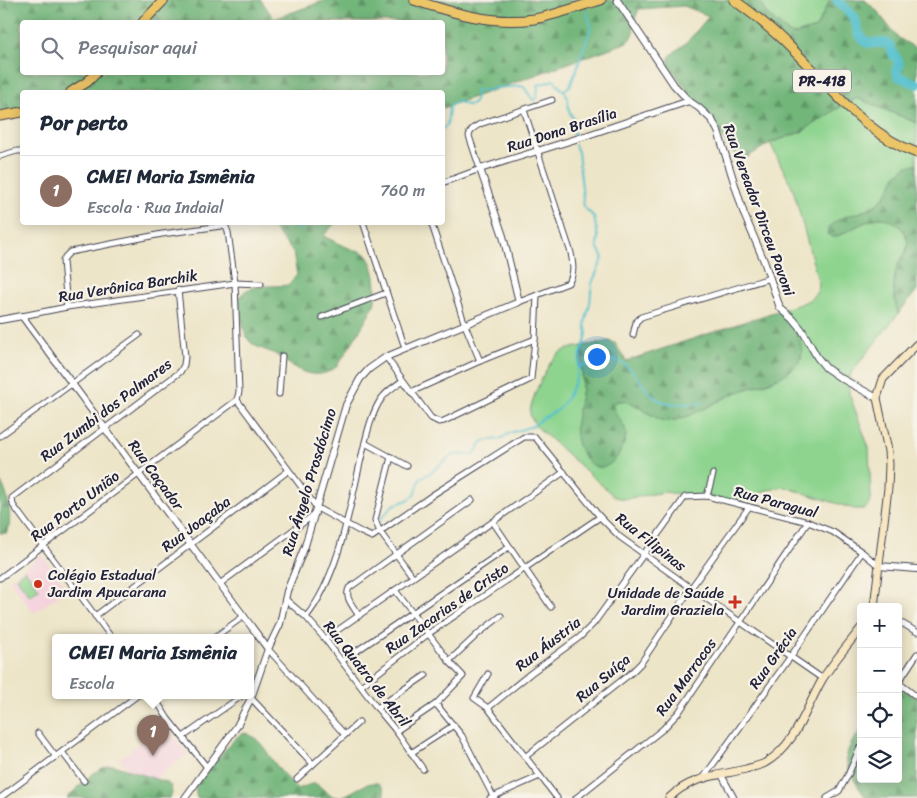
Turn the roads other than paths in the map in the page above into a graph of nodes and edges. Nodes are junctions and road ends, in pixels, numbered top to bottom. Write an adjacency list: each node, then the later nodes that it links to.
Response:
1 (164, 0): 6 (highway)
2 (414, 0): 3 (highway)
3 (601, 0)
4 (617, 0): 10 (street, Rua Vereador Dirceu Pavoni)
5 (738, 1): 16 (highway, PR-418)
6 (144, 20)
7 (94, 75): 8 (highway)
8 (74, 90)
9 (552, 100): 11 (street)
10 (689, 101): 15 (street, Rua Dona Brasília); 22 (street, Rua Vereador Dirceu Pavoni)
11 (524, 110): 15 (street); 18 (street)
12 (20, 112): 13 (highway)
13 (0, 116)
14 (20, 151): 17 (street)
15 (537, 151): 18 (street, Rua Dona Brasília); 27 (street, Rua Ângelo Prosdócimo)
16 (917, 153)
17 (0, 156)
18 (480, 169): 19 (street, Rua Dona Brasília); 28 (street)
19 (445, 182)
20 (364, 225): 26 (street)
21 (432, 225): 33 (street)
22 (770, 278): 35 (street); 46 (street, Rua Vereador Dirceu Pavoni)
23 (234, 282): 24 (street, Rua Verônica Barchik); 25 (street, Rua Verônica Barchik); 29 (street); 47 (street)
24 (261, 284)
25 (178, 290): 29 (street, Rua Verônica Barchik); 48 (street, Rua Zumbi dos Palmares)
26 (386, 293): 31 (street); 38 (street)
27 (537, 295): 28 (street, Rua Ângelo Prosdócimo); 36 (street)
28 (519, 302): 33 (street, Rua Ângelo Prosdócimo)
29 (67, 307): 30 (street, Rua Verônica Barchik)
30 (22, 316): 32 (street, Rua Verônica Barchik); 43 (street, Rua Caçador)
31 (322, 316)
32 (0, 320)
33 (465, 324): 38 (street, Rua Ângelo Prosdócimo); 41 (street)
34 (139, 335): 43 (street)
35 (633, 335)
36 (535, 339): 41 (street); 44 (street)
37 (917, 344): 46 (main road)
38 (405, 348): 40 (street, Rua Ângelo Prosdócimo)
39 (282, 356): 45 (street)
40 (386, 357): 42 (street); 61 (street, Rua Ângelo Prosdócimo)
41 (480, 361): 44 (street)
42 (402, 381): 44 (street); 50 (street)
43 (73, 382): 48 (street, Rua Caçador); 49 (street)
44 (411, 392)
45 (279, 394)
46 (877, 398): 73 (main road)
47 (237, 400): 53 (street); 55 (street, Rua Porto União)
48 (106, 427): 55 (street, Rua Caçador); 68 (street, Rua Zumbi dos Palmares)
49 (0, 436)
50 (365, 443): 51 (street); 65 (street)
51 (391, 457): 52 (street); 66 (street)
52 (407, 466)
53 (288, 471): 61 (street); 67 (street, Rua Joaçaba)
54 (564, 472): 62 (street, Rua Filipinas); 63 (street); 66 (street, Rua Filipinas)
55 (138, 473): 67 (street, Rua Caçador); 68 (street, Rua Porto União)
56 (713, 474): 58 (street)
57 (685, 496): 58 (street, Rua Paragual); 72 (street, Rua Áustria)
58 (707, 496): 60 (street, Rua Paragual)
59 (472, 500): 71 (street)
60 (749, 507): 64 (street, Rua Paragual); 79 (street, Rua Suíça)
61 (316, 511): 65 (street); 78 (street); 81 (street, Rua Ângelo Prosdócimo)
62 (600, 518): 72 (street, Rua Filipinas); 74 (street, Rua Zacarias de Cristo)
63 (493, 522): 69 (street); 76 (street)
64 (808, 522): 70 (street, Rua Paragual); 90 (street, Rua Marrocos)
65 (346, 524): 66 (street); 89 (street)
66 (380, 532): 71 (street)
67 (191, 544): 78 (street, Rua Caçador); 85 (street, Rua Joaçaba)
68 (43, 546): 77 (street, Rua Porto União); 85 (street)
69 (509, 547): 74 (street); 84 (street)
70 (862, 552): 73 (street, Rua Paragual); 100 (street, Rua Grécia)
71 (397, 554): 76 (street); 87 (street)
72 (644, 555): 79 (street, Rua Filipinas); 118 (street, Rua Áustria)
73 (879, 566): 75 (street); 82 (main road)
74 (524, 569): 83 (street); 96 (street, Rua Zacarias de Cristo)
75 (917, 569)
76 (413, 577): 80 (street)
77 (0, 578)
78 (221, 583): 86 (street, Rua Caçador)
79 (690, 588): 90 (street, Rua Filipinas); 129 (street, Rua Suíça)
80 (395, 590): 84 (street); 87 (street)
81 (285, 599): 89 (street, Rua Quatro de Abril); 98 (street, Rua Ângelo Prosdócimo)
82 (874, 603)
83 (551, 607)
84 (412, 613): 96 (street); 101 (street)
85 (95, 616): 94 (street)
86 (244, 616): 95 (street); 98 (street, Rua Caçador)
87 (359, 616): 97 (street)
88 (501, 616): 102 (street)
89 (306, 617): 97 (street, Rua Quatro de Abril)
90 (741, 622): 100 (street, Rua Filipinas); 142 (street, Rua Marrocos)
91 (902, 623): 92 (street)
92 (917, 632)
93 (857, 633): 106 (main road)
94 (109, 634)
95 (219, 634)
96 (428, 634): 102 (street); 108 (street, Rua Zacarias de Cristo)
97 (325, 639): 101 (street, Rua Quatro de Abril)
98 (268, 649): 107 (street, Rua Ângelo Prosdócimo); 123 (street)
99 (917, 654): 105 (street)
100 (791, 656): 106 (street, Rua Filipinas); 135 (street, Rua Grécia)
101 (342, 661): 108 (street, Rua Quatro de Abril)
102 (449, 661): 116 (street)
103 (488, 674): 118 (street)
104 (426, 675): 117 (street)
105 (902, 677)
106 (823, 679): 133 (main road)
107 (254, 683)
108 (361, 686): 117 (street, Rua Quatro de Abril)
109 (902, 686): 110 (street)
110 (917, 697)
111 (133, 699): 125 (street)
112 (156, 699): 124 (street)
113 (237, 699): 124 (street)
114 (250, 699): 131 (street, Rua Ângelo Prosdócimo)
115 (251, 699): 130 (street)
116 (436, 704): 120 (street); 121 (street)
117 (377, 708): 121 (street, Rua Quatro de Abril)
118 (488, 708): 129 (street)
119 (359, 722): 123 (street)
120 (454, 725): 126 (street); 138 (street)
121 (396, 730): 126 (street, Rua Quatro de Abril)
122 (38, 733): 128 (street)
123 (345, 735): 130 (street)
124 (183, 737): 131 (street)
125 (62, 752): 128 (street); 137 (street)
126 (412, 753): 132 (street, Rua Quatro de Abril)
127 (857, 754): 145 (street)
128 (56, 757): 139 (street)
129 (525, 757): 134 (street)
130 (313, 764): 136 (street)
131 (206, 766): 140 (street, Rua Ângelo Prosdócimo)
132 (423, 769)
133 (721, 774): 135 (main road); 144 (street)
134 (540, 776): 138 (street); 141 (street)
135 (704, 777): 143 (main road)
136 (297, 779)
137 (84, 781)
138 (492, 797)
139 (0, 798)
140 (185, 798)
141 (557, 798)
142 (576, 798)
143 (669, 798)
144 (734, 798)
145 (828, 798)

